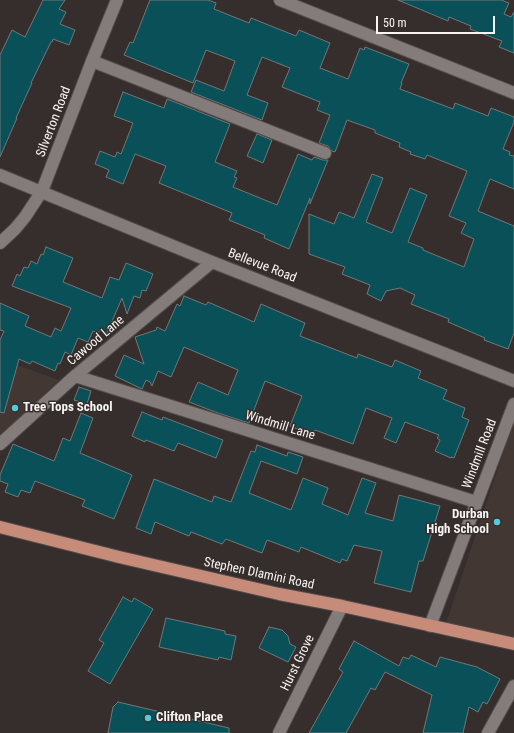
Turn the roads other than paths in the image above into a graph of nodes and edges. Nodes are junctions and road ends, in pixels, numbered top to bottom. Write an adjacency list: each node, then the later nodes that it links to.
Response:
1 (117, 0): 3 (street, Silverton Road)
2 (280, 0): 4 (street)
3 (92, 61): 5 (street); 7 (street, Silverton Road)
4 (514, 93)
5 (325, 153)
6 (0, 175): 7 (street, Bellevue Road)
7 (42, 191): 8 (street, Silverton Road); 9 (street, Bellevue Road)
8 (0, 243)
9 (212, 262): 10 (street, Cawood Lane); 11 (street, Bellevue Road)
10 (75, 376): 13 (street, Cawood Lane); 14 (street, Windmill Lane)
11 (514, 381)
12 (514, 404): 14 (street, Windmill Road)
13 (0, 444)
14 (476, 502): 17 (street, Windmill Road)
15 (0, 527): 16 (main road, Stephen Dlamini Road)
16 (342, 606): 17 (main road, Stephen Dlamini Road); 20 (street, Hurst Grove)
17 (430, 626): 18 (main road, Stephen Dlamini Road)
18 (514, 644)
19 (514, 686): 21 (street)
20 (279, 733)
21 (488, 733)

